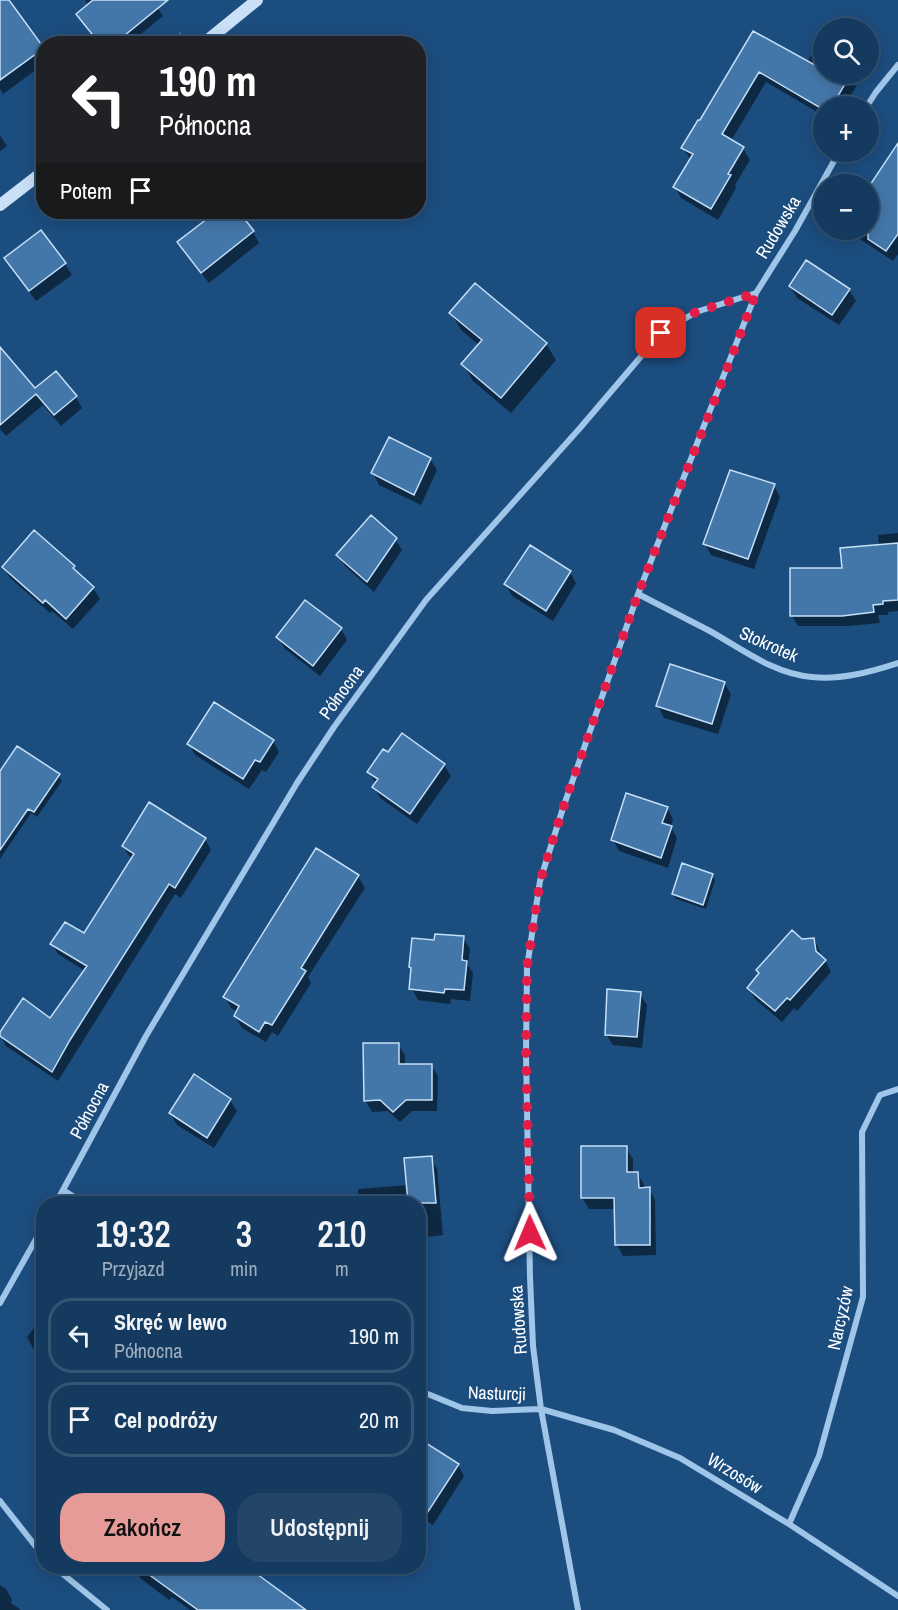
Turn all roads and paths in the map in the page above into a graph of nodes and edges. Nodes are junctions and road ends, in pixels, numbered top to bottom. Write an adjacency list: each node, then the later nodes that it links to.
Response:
1 (257, 0): 2 (street)
2 (213, 36)
3 (898, 65): 4 (street)
4 (873, 96)
5 (833, 162): 8 (street, Rudowska)
6 (36, 177): 7 (street)
7 (0, 205)
8 (756, 293): 9 (street, Rudowska); 12 (street, Północna)
9 (638, 594): 10 (street, Stokrotek); 18 (street, Rudowska)
10 (898, 663)
11 (898, 1089): 20 (street, Narcyzów)
12 (63, 1190): 13 (street, Północna); 14 (street)
13 (60, 1196)
14 (73, 1196)
15 (36, 1239): 16 (street)
16 (0, 1303)
17 (426, 1393): 18 (street, Nasturcji)
18 (541, 1409): 20 (street, Wrzosów); 25 (street, Rudowska)
19 (0, 1501): 21 (street)
20 (789, 1524): 23 (street, Wrzosów)
21 (36, 1547)
22 (63, 1574): 24 (street)
23 (898, 1596)
24 (107, 1610)
25 (578, 1610)

